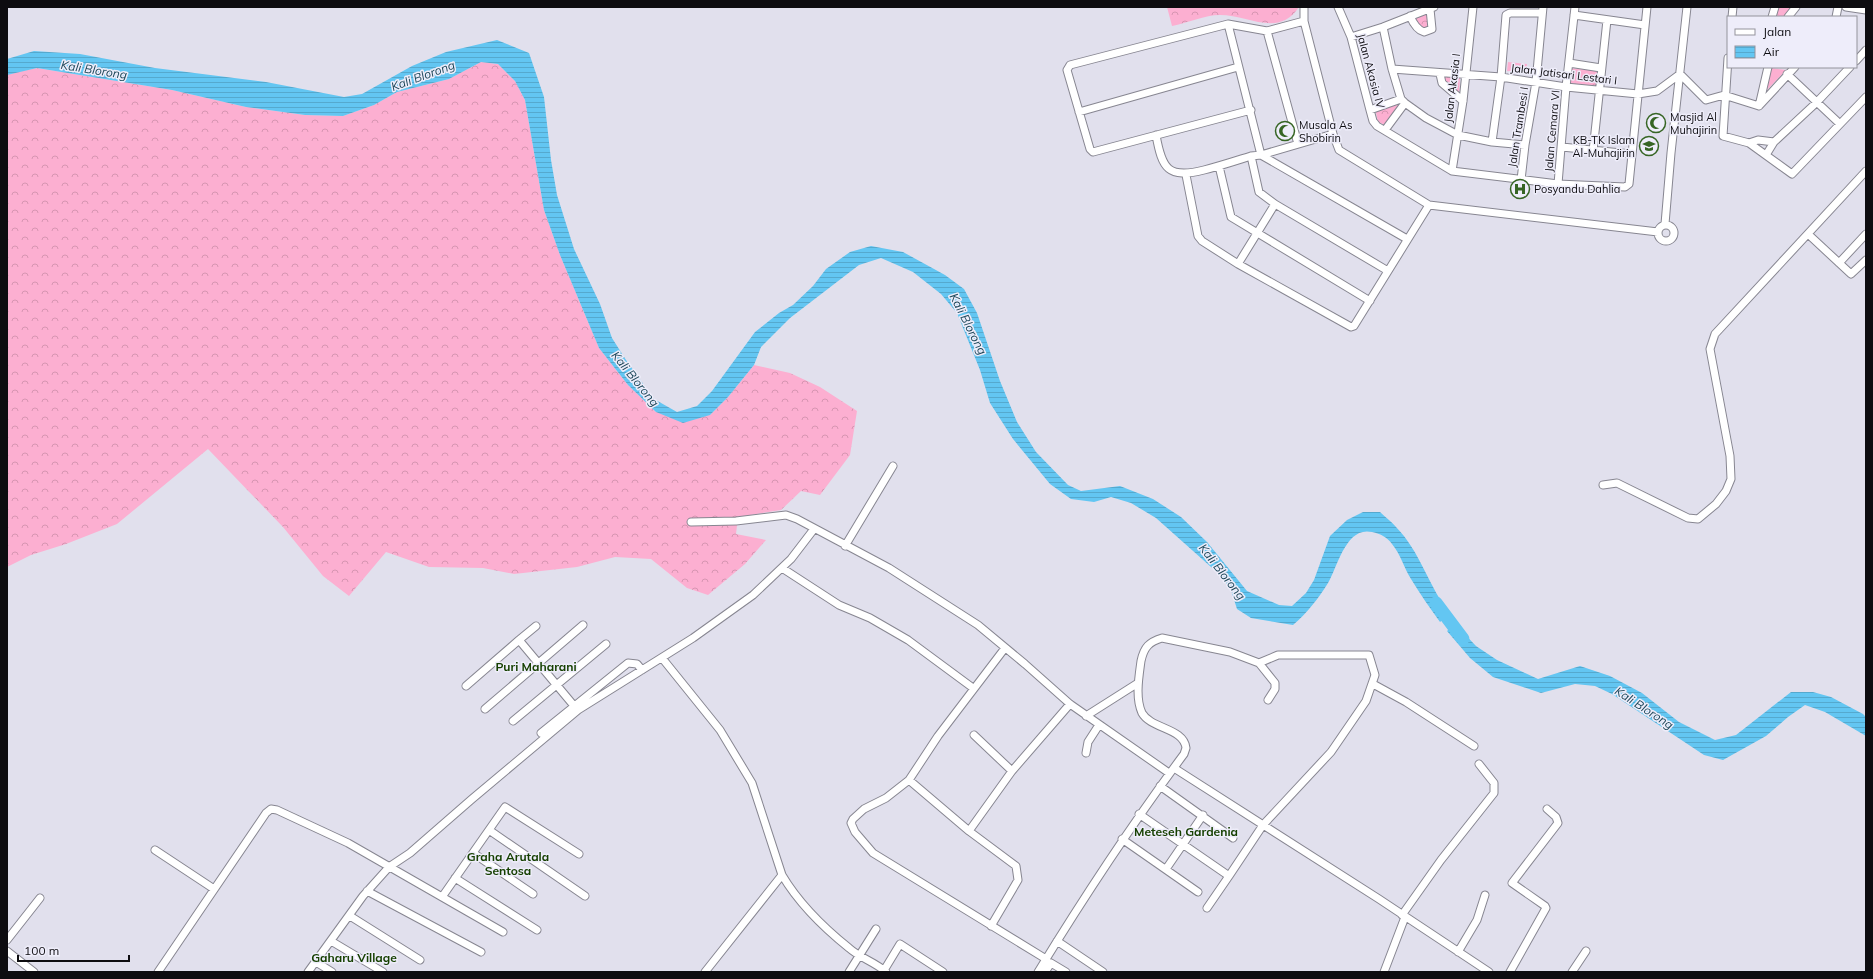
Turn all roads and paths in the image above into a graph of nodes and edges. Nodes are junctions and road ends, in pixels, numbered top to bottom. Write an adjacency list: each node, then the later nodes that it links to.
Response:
1 (1304, 7): 16 (street)
2 (1339, 7): 21 (street, Jalan Akasia IV)
3 (1473, 7): 35 (street, Jalan Akasia I)
4 (1575, 7): 12 (street, Jalan Cemara VI)
5 (1647, 7): 18 (street)
6 (1687, 7): 33 (street)
7 (1796, 7): 14 (street)
8 (1846, 7): 11 (street)
9 (1432, 8): 13 (street); 13 (street)
10 (1542, 10): 36 (street); 37 (street, Jalan Trambesi I)
11 (1866, 10)
12 (1574, 15): 15 (street); 24 (street, Jalan Cemara VI)
13 (1410, 16): 19 (street)
14 (1789, 16)
15 (1607, 20): 18 (street); 26 (street)
16 (1304, 21): 20 (street); 52 (street)
17 (1228, 24): 20 (street); 25 (street); 49 (street)
18 (1645, 25): 40 (street)
19 (1383, 27): 21 (street); 31 (street)
20 (1267, 31): 58 (street)
21 (1351, 37): 48 (street, Jalan Akasia IV)
22 (1866, 50): 23 (street)
23 (1857, 60)
24 (1569, 64): 26 (street); 38 (street, Jalan Cemara VI)
25 (1238, 67): 47 (street); 49 (street)
26 (1601, 68): 39 (street)
27 (1727, 68): 41 (street)
28 (1768, 68): 46 (street)
29 (1793, 68): 34 (street)
30 (1849, 68): 45 (street)
31 (1392, 69): 32 (street, Jalan Jatisari Lestari I); 43 (street)
32 (1440, 74): 35 (street, Jalan Jatisari Lestari I); 44 (street)
33 (1680, 74): 40 (street, Jalan Jatisari Lestari I); 41 (street); 74 (street)
34 (1787, 74): 45 (street); 46 (street)
35 (1465, 75): 36 (street, Jalan Jatisari Lestari I); 44 (street, Jalan Akasia I)
36 (1501, 78): 37 (street, Jalan Jatisari Lestari I); 55 (street)
37 (1536, 82): 38 (street, Jalan Jatisari Lestari I); 59 (street, Jalan Trambesi I)
38 (1566, 87): 39 (street, Jalan Jatisari Lestari I); 60 (street, Jalan Cemara VI)
39 (1599, 90): 40 (street, Jalan Jatisari Lestari I); 61 (street)
40 (1638, 94): 62 (street)
41 (1724, 96): 46 (street); 57 (street)
42 (1866, 97): 50 (street)
43 (1403, 101): 48 (street); 51 (street); 54 (street)
44 (1463, 101): 54 (street, Jalan Akasia I)
45 (1816, 103): 50 (street); 56 (street)
46 (1760, 106)
47 (1251, 110): 53 (street); 65 (street)
48 (1370, 110): 51 (street, Jalan Akasia IV)
49 (1079, 112): 53 (street)
50 (1840, 124): 63 (street)
51 (1385, 130): 67 (street, Jalan Akasia IV)
52 (1333, 134): 58 (street); 73 (street)
53 (1156, 135): 69 (street)
54 (1458, 135): 55 (street); 67 (street, Jalan Akasia I)
55 (1492, 142): 59 (street)
56 (1774, 142): 57 (street); 63 (street)
57 (1749, 143): 63 (street)
58 (1298, 144): 65 (street)
59 (1524, 145): 70 (street, Jalan Trambesi I)
60 (1562, 148): 61 (street); 71 (street, Jalan Cemara VI)
61 (1593, 151): 62 (street)
62 (1631, 154): 71 (street)
63 (1766, 155)
64 (1251, 156): 65 (street); 66 (street); 72 (street)
65 (1261, 156): 79 (street)
66 (1219, 166): 69 (street); 76 (street)
67 (1452, 171): 70 (street)
68 (1866, 171): 77 (street)
69 (1186, 175): 82 (street)
70 (1521, 180): 71 (street)
71 (1558, 184)
72 (1275, 204): 76 (street); 83 (street)
73 (1429, 205): 75 (street); 79 (street)
74 (1665, 224): 75 (street); 75 (street)
75 (1658, 232)
76 (1257, 233): 82 (street); 84 (street)
77 (1808, 234): 81 (street); 86 (street)
78 (1866, 234): 81 (street)
79 (1407, 239): 83 (street)
80 (1866, 260): 81 (street)
81 (1839, 263)
82 (1238, 264): 84 (street)
83 (1388, 271): 84 (street)
84 (1370, 301)
85 (892, 466): 89 (street)
86 (1603, 485)
87 (691, 522): 88 (street)
88 (814, 529): 89 (street); 90 (street)
89 (845, 546): 95 (street)
90 (782, 568): 96 (street); 104 (street)
91 (583, 625): 97 (street)
92 (536, 626): 93 (street)
93 (519, 640): 97 (street); 103 (street)
94 (606, 644): 102 (street)
95 (1005, 648): 104 (street); 106 (street)
96 (662, 658): 99 (street); 135 (street)
97 (538, 663): 102 (street); 108 (street)
98 (1259, 663): 100 (street); 101 (street); 105 (street)
99 (642, 670): 107 (street); 133 (street)
100 (1138, 683): 109 (street); 117 (street)
101 (1373, 684): 114 (street); 124 (street)
102 (557, 685): 107 (street); 110 (street)
103 (466, 686)
104 (973, 688): 119 (street)
105 (1268, 700)
106 (1070, 704): 109 (street); 118 (street)
107 (575, 707): 112 (street)
108 (485, 709)
109 (1086, 716): 111 (street)
110 (513, 721)
111 (1098, 725): 115 (street); 117 (street)
112 (541, 733)
113 (974, 735): 118 (street)
114 (1474, 746)
115 (1086, 753)
116 (1479, 764): 148 (street)
117 (1171, 770): 120 (street); 124 (street)
118 (1012, 771): 126 (street)
119 (909, 780): 126 (street); 149 (street)
120 (1160, 786): 122 (street); 123 (street)
121 (1547, 809): 179 (street)
122 (1139, 814): 128 (street); 129 (street)
123 (1203, 815): 127 (street); 129 (street)
124 (1263, 825): 136 (street); 148 (street)
125 (489, 830): 131 (street); 132 (street); 143 (street)
126 (968, 831): 149 (street)
127 (1232, 838)
128 (1122, 839): 134 (street); 155 (street)
129 (1184, 844): 134 (street); 136 (street)
130 (155, 850): 138 (street)
131 (473, 853): 137 (street); 141 (street)
132 (579, 854)
133 (389, 867): 138 (street); 139 (street); 144 (street)
134 (1166, 869): 140 (street)
135 (782, 875): 160 (street); 169 (street)
136 (1230, 876): 146 (street)
137 (455, 878): 144 (street); 151 (street)
138 (214, 889): 165 (street)
139 (367, 891): 147 (street); 157 (street)
140 (1198, 892)
141 (533, 894)
142 (1485, 895): 158 (street)
143 (585, 896)
144 (442, 897): 152 (street)
145 (40, 898): 153 (street)
146 (1207, 908)
147 (350, 916): 154 (street); 162 (street)
148 (1404, 916): 158 (street); 177 (street)
149 (992, 926): 161 (street)
150 (876, 929): 160 (street)
151 (537, 930)
152 (503, 932)
153 (7, 940)
154 (331, 940): 163 (street); 168 (street)
155 (1057, 940): 161 (street); 176 (street)
156 (7, 951): 164 (street)
157 (481, 952)
158 (1458, 952): 178 (street)
159 (1586, 952): 180 (street)
160 (860, 955): 170 (street); 171 (street)
161 (1046, 959): 173 (street)
162 (420, 960)
163 (316, 962): 166 (street); 167 (street)
164 (34, 972)
165 (158, 972)
166 (310, 972)
167 (332, 972)
168 (383, 972)
169 (705, 972)
170 (849, 972)
171 (886, 972): 172 (street)
172 (943, 972)
173 (1038, 972)
174 (1045, 972): 175 (street)
175 (1066, 972)
176 (1103, 972)
177 (1384, 972)
178 (1489, 972)
179 (1510, 972)
180 (1572, 972)

